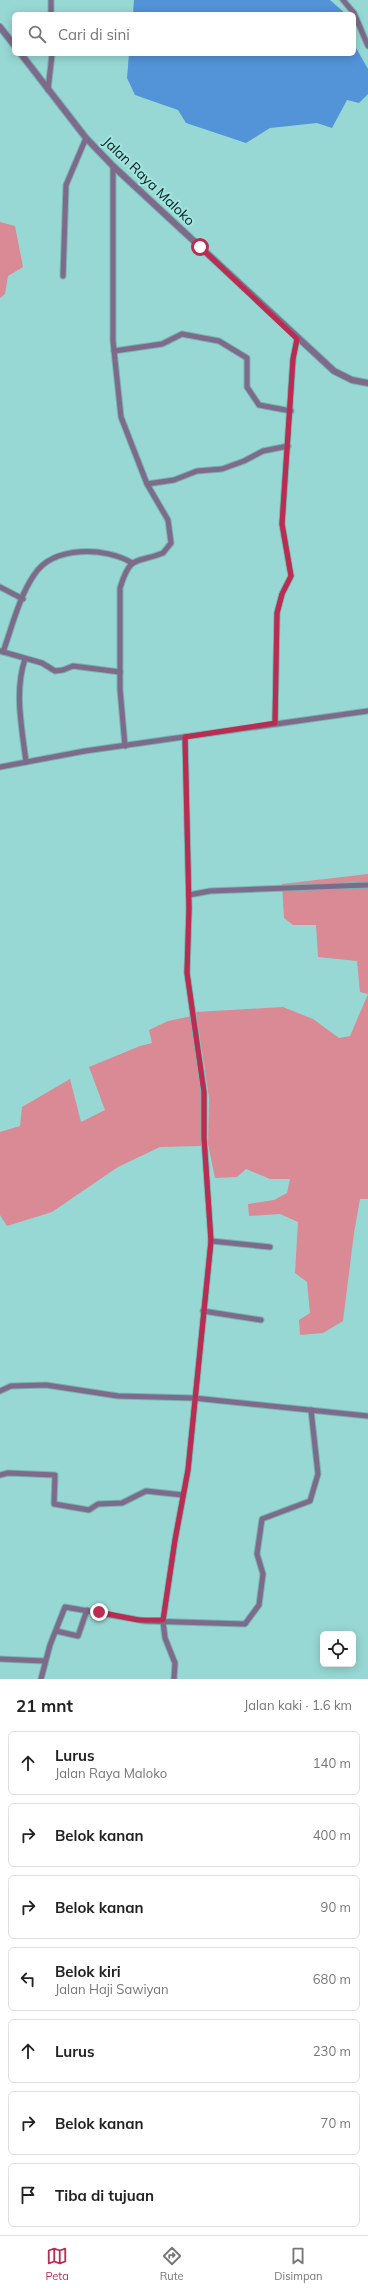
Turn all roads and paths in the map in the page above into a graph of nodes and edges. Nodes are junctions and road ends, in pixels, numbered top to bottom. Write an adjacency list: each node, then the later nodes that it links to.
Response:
1 (51, 0): 3 (street)
2 (343, 0): 4 (street)
3 (51, 12)
4 (353, 12)
5 (356, 18): 8 (street)
6 (0, 27): 7 (street)
7 (12, 42)
8 (368, 46)
9 (22, 56): 11 (street, Jalan Raya Maloko)
10 (52, 56): 11 (street)
11 (48, 90): 12 (street, Jalan Raya Maloko)
12 (86, 138): 13 (street, Jalan Raya Maloko); 14 (street)
13 (113, 166): 15 (street, Jalan Raya Maloko); 16 (street)
14 (63, 276)
15 (297, 339): 17 (street, Jalan Raya Maloko); 18 (street)
16 (114, 351): 18 (street); 20 (street)
17 (368, 383)
18 (291, 411): 19 (street)
19 (288, 446): 20 (street); 28 (street)
20 (147, 484): 21 (street)
21 (132, 563): 23 (street); 26 (street)
22 (0, 587): 23 (street)
23 (23, 599): 24 (street)
24 (2, 651): 25 (street)
25 (25, 659): 26 (street); 31 (street)
26 (120, 672): 30 (street)
27 (368, 711): 28 (street)
28 (275, 723): 29 (street)
29 (185, 737): 30 (street); 34 (street)
30 (125, 746): 31 (street)
31 (26, 762): 32 (street)
32 (0, 767)
33 (368, 885): 34 (street)
34 (189, 895): 35 (street)
35 (211, 1241): 36 (street); 37 (street)
36 (270, 1247)
37 (203, 1311): 38 (street); 40 (street)
38 (261, 1320)
39 (0, 1391): 40 (street)
40 (194, 1398): 41 (street); 44 (street)
41 (311, 1410): 42 (street); 46 (street)
42 (368, 1416)
43 (0, 1475): 44 (street)
44 (183, 1496): 46 (street)
45 (87, 1610): 46 (street); 47 (street); 47 (street)
46 (163, 1620): 51 (street)
47 (56, 1631): 49 (street)
48 (0, 1659): 49 (street)
49 (45, 1661): 50 (street)
50 (41, 1679)
51 (174, 1679)

